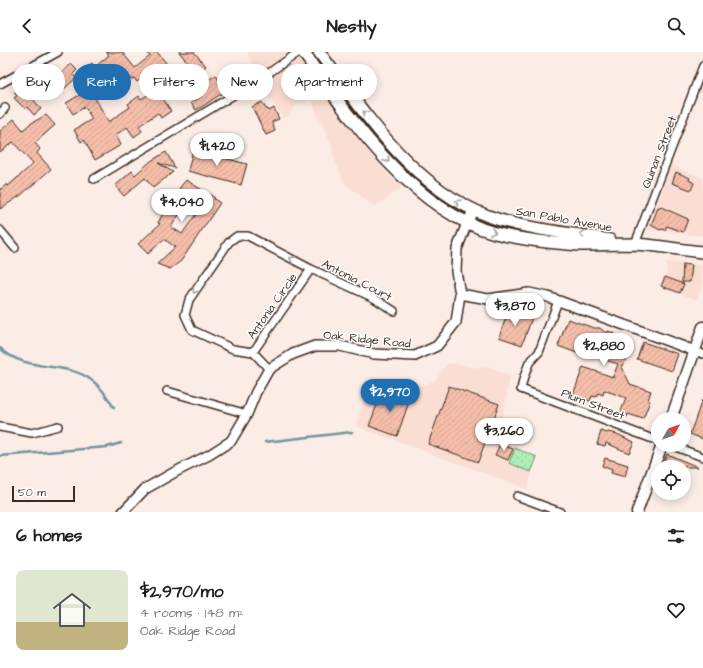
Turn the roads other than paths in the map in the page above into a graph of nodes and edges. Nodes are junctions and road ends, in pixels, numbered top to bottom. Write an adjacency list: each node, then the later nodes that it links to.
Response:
1 (299, 52): 7 (street)
2 (303, 52): 9 (main road, San Pablo Avenue, one-way to 9)
3 (319, 52): 8 (main road, San Pablo Avenue, one-way to 3)
4 (55, 53): 6 (street)
5 (703, 66): 11 (street, Quinan Street)
6 (0, 84)
7 (94, 179)
8 (473, 211): 9 (street, Oak Ridge Road); 11 (main road, San Pablo Avenue, one-way to 8)
9 (467, 223): 11 (main road, San Pablo Avenue, one-way to 11); 15 (street, Oak Ridge Road)
10 (0, 230): 12 (street)
11 (634, 244): 13 (main road, San Pablo Avenue)
12 (15, 248)
13 (702, 253)
14 (311, 269): 17 (street, Antonia Court); 19 (street, Antonia Circle); 19 (street, Antonia Circle, one-way to 19)
15 (460, 294): 16 (street); 21 (street, Oak Ridge Road)
16 (558, 301): 20 (street); 27 (street, Plum Street)
17 (394, 311)
18 (703, 327): 20 (main road)
19 (253, 352): 21 (street, Antonia Circle)
20 (699, 352): 23 (main road)
21 (269, 369): 24 (street, Oak Ridge Road)
22 (167, 391): 24 (street)
23 (674, 412)
24 (247, 414): 32 (street, Oak Ridge Road)
25 (58, 426): 26 (street)
26 (0, 427)
27 (651, 438)
28 (659, 452): 34 (main road)
29 (689, 452): 30 (street)
30 (703, 457)
31 (517, 496): 33 (street)
32 (123, 512)
33 (560, 512)
34 (637, 512)

